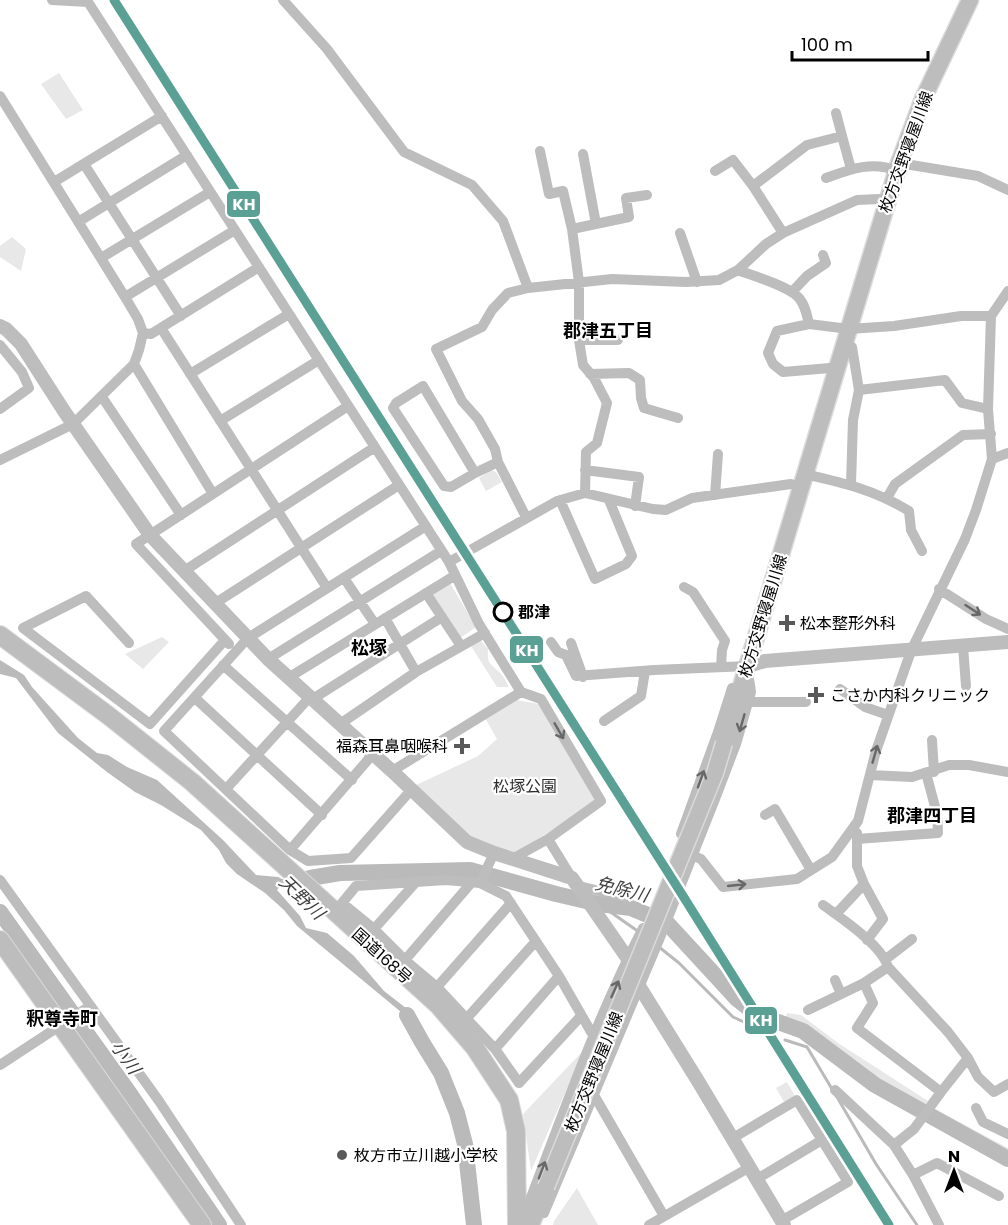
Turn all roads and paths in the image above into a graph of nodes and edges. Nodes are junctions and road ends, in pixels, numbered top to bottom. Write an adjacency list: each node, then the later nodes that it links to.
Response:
1 (52, 0): 6 (street)
2 (283, 0): 37 (street)
3 (970, 0): 12 (main road, 枚方交野寝屋川線)
4 (0, 96): 16 (street)
5 (836, 113): 7 (street)
6 (162, 116): 10 (street); 11 (street)
7 (842, 135): 13 (street); 17 (street)
8 (540, 152): 25 (street)
9 (583, 154): 24 (street)
10 (187, 155): 19 (street); 22 (street)
11 (84, 164): 16 (street); 22 (street)
12 (897, 167): 13 (street); 18 (street); 21 (main road, 枚方交野寝屋川線)
13 (851, 169): 15 (street)
14 (715, 171): 17 (street)
15 (825, 178)
16 (54, 182): 23 (street)
17 (753, 186): 28 (street)
18 (1008, 190)
19 (210, 192): 26 (street); 29 (street)
20 (647, 195): 24 (street)
21 (887, 202): 28 (street); 49 (main road, 枚方交野寝屋川線)
22 (109, 203): 23 (street); 29 (street)
23 (78, 222): 30 (street)
24 (596, 224): 25 (street)
25 (572, 229): 35 (street)
26 (235, 230): 32 (street); 34 (street)
27 (680, 233): 36 (street)
28 (783, 233): 33 (street)
29 (132, 239): 30 (street); 34 (street)
30 (101, 258): 40 (street)
31 (826, 263): 39 (street)
32 (259, 267): 42 (street); 43 (street)
33 (738, 270): 36 (street); 39 (street)
34 (157, 278): 40 (street); 43 (street)
35 (579, 282): 36 (street); 37 (street); 50 (street)
36 (697, 282)
37 (528, 288): 72 (street)
38 (1008, 291): 41 (street)
39 (792, 292): 45 (street)
40 (125, 297): 48 (street)
41 (1003, 307): 44 (street)
42 (289, 314): 53 (street); 56 (street)
43 (181, 316): 47 (street)
44 (991, 316): 49 (street); 62 (street)
45 (809, 324): 49 (street); 55 (street)
46 (0, 326): 65 (street)
47 (161, 328): 48 (street); 56 (street)
48 (143, 333): 54 (street)
49 (846, 337): 55 (main road, 枚方交野寝屋川線); 58 (street)
50 (579, 340): 51 (street); 57 (street)
51 (618, 340)
52 (0, 345): 61 (street)
53 (319, 360): 60 (street); 64 (street)
54 (134, 364): 59 (street); 79 (street)
55 (836, 370): 76 (main road, 枚方交野寝屋川線)
56 (190, 374): 64 (street)
57 (590, 374): 63 (street); 74 (street)
58 (859, 390): 62 (street); 77 (street)
59 (102, 397): 65 (street); 87 (street)
60 (348, 405): 67 (street); 73 (street)
61 (0, 409)
62 (988, 409): 66 (street)
63 (678, 418)
64 (220, 421): 73 (street)
65 (73, 424): 71 (street); 90 (street)
66 (991, 434): 70 (street); 82 (street)
67 (375, 447): 78 (street); 86 (street)
68 (1008, 453): 70 (street)
69 (718, 454): 81 (street)
70 (992, 459): 100 (street)
71 (0, 460)
72 (498, 462): 75 (street); 88 (street)
73 (251, 469): 79 (street); 86 (street)
74 (585, 470): 80 (street); 85 (street)
75 (475, 473): 75 (street)
76 (803, 480): 77 (street); 81 (street); 123 (main road, 枚方交野寝屋川線)
77 (851, 484): 82 (street)
78 (399, 485): 89 (street); 91 (street)
79 (213, 494): 87 (street)
80 (585, 494): 83 (street); 84 (street)
81 (715, 495): 85 (street)
82 (887, 498): 93 (street)
83 (560, 500): 84 (street); 88 (street)
84 (609, 500): 85 (street)
85 (635, 506)
86 (277, 511): 91 (street); 95 (street)
87 (181, 515): 90 (street)
88 (526, 517): 94 (street)
89 (426, 526): 92 (street); 97 (street)
90 (150, 535): 95 (street); 111 (street)
91 (301, 548): 99 (street); 103 (street)
92 (441, 551): 94 (street); 102 (street)
93 (922, 551)
94 (449, 562): 96 (street)
95 (184, 571): 103 (street)
96 (454, 576): 101 (street); 108 (street)
97 (344, 578): 99 (street); 102 (street)
98 (684, 587): 124 (street)
99 (327, 588): 110 (street)
100 (939, 589): 107 (street, one-way to 107); 120 (street)
101 (426, 593): 104 (street); 105 (street)
102 (360, 602): 106 (street); 121 (street)
103 (214, 604): 110 (street)
104 (442, 617): 115 (street); 117 (street)
105 (385, 618): 106 (street); 115 (street)
106 (375, 624): 128 (street)
107 (1008, 629)
108 (484, 633): 117 (street); 131 (street)
109 (0, 635): 157 (highway, 国道168号)
110 (248, 638): 119 (street); 121 (street)
111 (225, 640): 114 (street); 119 (street)
112 (551, 642): 127 (street)
113 (1008, 642): 118 (street)
114 (129, 643)
115 (400, 643): 126 (street); 133 (street)
116 (571, 643): 127 (street)
117 (461, 646): 126 (street)
118 (963, 646): 120 (street); 129 (street)
119 (235, 651): 122 (street)
120 (911, 651): 123 (street); 136 (street)
121 (268, 659): 128 (street)
122 (223, 665): 132 (street); 138 (street)
123 (748, 666): 124 (street); 134 (street); 153 (street, one-way to 123); 214 (main road, 枚方交野寝屋川線, bridge)
124 (721, 667): 125 (street)
125 (645, 671): 127 (street); 137 (street)
126 (416, 672): 139 (street)
127 (584, 677)
128 (288, 678): 133 (street)
129 (966, 686)
130 (840, 689): 136 (street)
131 (521, 692): 143 (street); 154 (street, one-way to 154)
132 (195, 698): 142 (street); 148 (street)
133 (310, 699): 138 (street); 139 (street)
134 (748, 702): 135 (street); 156 (street, one-way to 156)
135 (806, 702)
136 (888, 715): 146 (street, one-way to 136)
137 (603, 721)
138 (288, 722): 142 (street); 147 (street)
139 (340, 724): 141 (street)
140 (932, 740): 144 (street)
141 (373, 754): 143 (street); 147 (street)
142 (257, 755): 148 (street); 151 (street)
143 (392, 771): 149 (street)
144 (930, 772): 145 (street); 146 (street); 155 (street)
145 (1008, 772)
146 (870, 775): 152 (street)
147 (352, 780): 151 (street)
148 (226, 789): 157 (street)
149 (411, 789): 157 (street); 158 (street)
150 (774, 809): 160 (street)
151 (322, 815): 157 (street)
152 (858, 821): 155 (street); 160 (street)
153 (681, 834)
154 (548, 839): 159 (street); 165 (street)
155 (857, 839): 164 (street)
156 (692, 855): 160 (street, one-way to 160); 175 (street)
157 (287, 858): 212 (highway, 国道168号)
158 (492, 858): 159 (street); 163 (street)
159 (512, 859): 165 (street)
160 (811, 870)
161 (0, 880): 186 (street)
162 (417, 881): 163 (street); 170 (street); 170 (street)
163 (476, 883): 167 (street); 178 (street)
164 (864, 884): 169 (street); 173 (street)
165 (577, 885): 166 (street); 177 (street)
166 (624, 897)
167 (511, 903): 174 (street); 184 (street)
168 (823, 905): 169 (street)
169 (836, 914): 173 (street)
170 (374, 929): 178 (street)
171 (912, 939): 179 (street)
172 (0, 940): 190 (highway)
173 (867, 940): 179 (street)
174 (536, 941): 180 (street); 189 (street)
175 (658, 942): 177 (street); 183 (street)
176 (0, 956): 190 (highway)
177 (628, 959): 183 (street); 191 (street, one-way to 177)
178 (405, 960): 184 (street)
179 (887, 963): 182 (street); 193 (street)
180 (559, 976): 188 (street); 192 (street)
181 (835, 980): 185 (street)
182 (864, 983): 185 (street); 197 (street)
183 (639, 986): 198 (street); 201 (street)
184 (437, 987): 189 (street)
185 (841, 994): 187 (street)
186 (90, 1006): 190 (street); 211 (street)
187 (808, 1010)
188 (582, 1016): 191 (street); 192 (street)
189 (467, 1018): 192 (street)
190 (59, 1028): 194 (street); 209 (highway); 210 (highway)
191 (594, 1037): 213 (street, one-way to 191)
192 (495, 1049)
193 (969, 1058): 195 (street); 197 (street)
194 (0, 1065)
195 (1008, 1084)
196 (835, 1090): 203 (street)
197 (941, 1092): 203 (street)
198 (594, 1095): 207 (street); 215 (street)
199 (981, 1111): 200 (street)
200 (1008, 1134)
201 (733, 1138): 202 (street); 204 (street)
202 (822, 1140): 204 (street); 208 (street)
203 (894, 1145): 205 (street)
204 (753, 1173): 207 (street); 208 (street)
205 (913, 1175): 206 (street); 217 (street)
206 (999, 1196)
207 (664, 1216): 216 (street)
208 (783, 1223)
209 (187, 1225)
210 (202, 1225)
211 (241, 1225)
212 (517, 1225)
213 (523, 1225)
214 (531, 1225)
215 (539, 1225)
216 (649, 1225)
217 (939, 1225)

